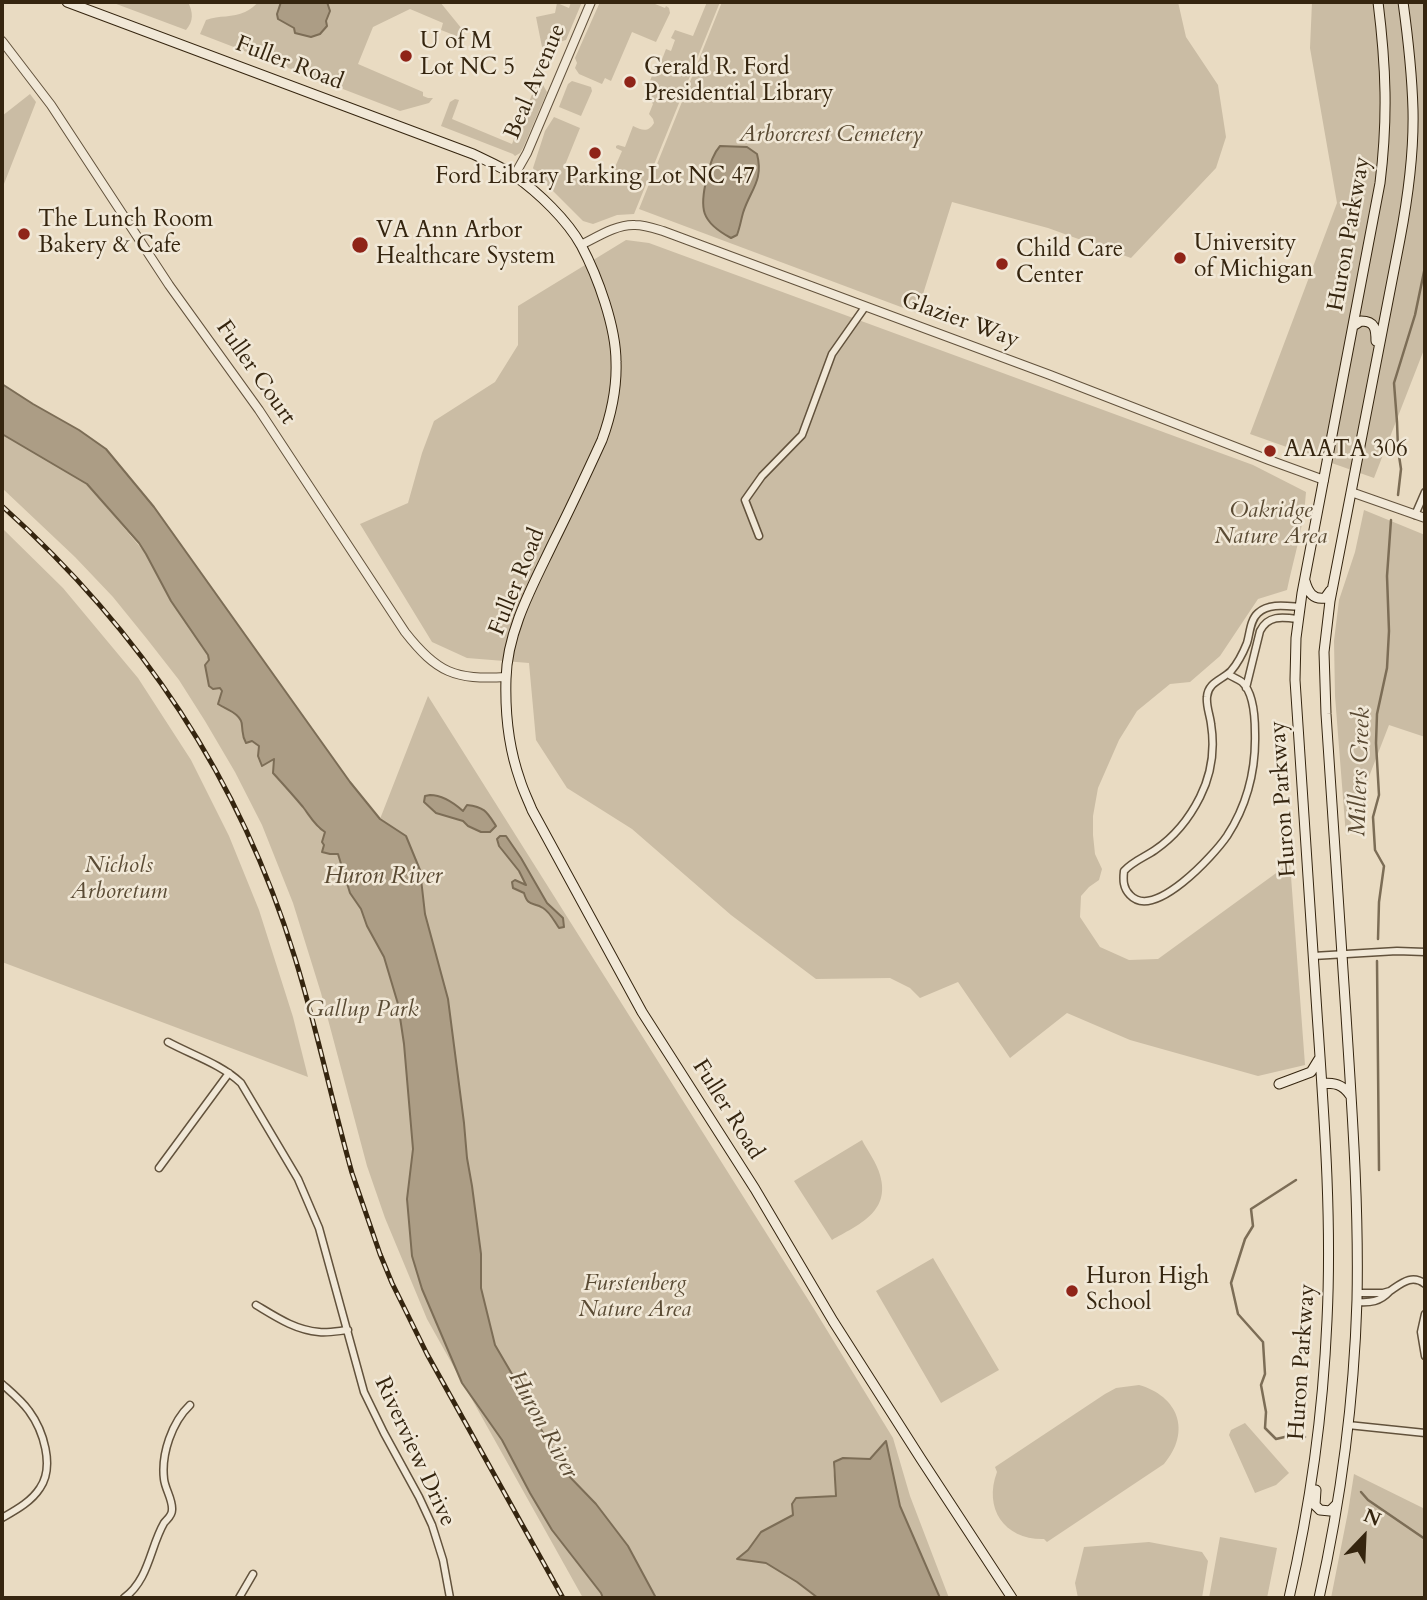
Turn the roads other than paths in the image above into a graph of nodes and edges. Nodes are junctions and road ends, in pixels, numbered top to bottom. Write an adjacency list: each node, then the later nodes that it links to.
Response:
1 (67, 2): 6 (main road, Fuller Road)
2 (591, 2): 6 (street, Beal Avenue)
3 (1378, 2): 9 (main road, Huron Parkway)
4 (1403, 2): 10 (main road, Huron Parkway)
5 (2, 41): 22 (street, Fuller Court)
6 (514, 176): 7 (main road, Fuller Road)
7 (581, 245): 8 (street, Glazier Way); 22 (main road, Fuller Road)
8 (865, 307): 11 (street, Glazier Way); 16 (street)
9 (1353, 326): 10 (main road); 11 (main road, Huron Parkway)
10 (1376, 363): 12 (main road, Huron Parkway)
11 (1324, 480): 17 (main road, Huron Parkway)
12 (1351, 492): 14 (street); 18 (main road, Huron Parkway)
13 (1425, 492): 14 (street)
14 (1415, 515): 15 (street)
15 (1425, 518)
16 (759, 537)
17 (1305, 579): 18 (main road); 19 (main road, Huron Parkway)
18 (1332, 589): 25 (main road, Huron Parkway)
19 (1300, 607): 20 (main road, Huron Parkway); 21 (street)
20 (1298, 619): 23 (street); 26 (main road, Huron Parkway)
21 (1228, 674): 23 (street); 23 (street)
22 (506, 677): 51 (main road, Fuller Road)
23 (1246, 688)
24 (1425, 952): 25 (street)
25 (1342, 954): 26 (street); 32 (main road, Huron Parkway)
26 (1313, 956): 28 (main road, Huron Parkway)
27 (168, 1042): 29 (street)
28 (1320, 1057): 30 (main road, Huron Parkway); 31 (main road)
29 (229, 1073): 33 (street); 38 (street, Riverview Drive)
30 (1321, 1083): 32 (main road); 44 (main road, Huron Parkway)
31 (1279, 1084)
32 (1351, 1097): 35 (main road, Huron Parkway)
33 (159, 1168)
34 (1425, 1284): 35 (street)
35 (1357, 1297): 42 (main road, Huron Parkway)
36 (256, 1305): 38 (street)
37 (1425, 1314): 39 (street)
38 (348, 1330): 50 (street, Riverview Drive)
39 (1425, 1356)
40 (2, 1384): 46 (street)
41 (190, 1405): 48 (street)
42 (1348, 1425): 43 (street); 45 (main road, Huron Parkway)
43 (1425, 1433)
44 (1315, 1454): 45 (main road); 52 (main road, Huron Parkway)
45 (1337, 1503): 53 (main road, Huron Parkway)
46 (2, 1518)
47 (253, 1574): 49 (street)
48 (124, 1598)
49 (239, 1598)
50 (450, 1598)
51 (1012, 1598)
52 (1289, 1598)
53 (1319, 1598)

